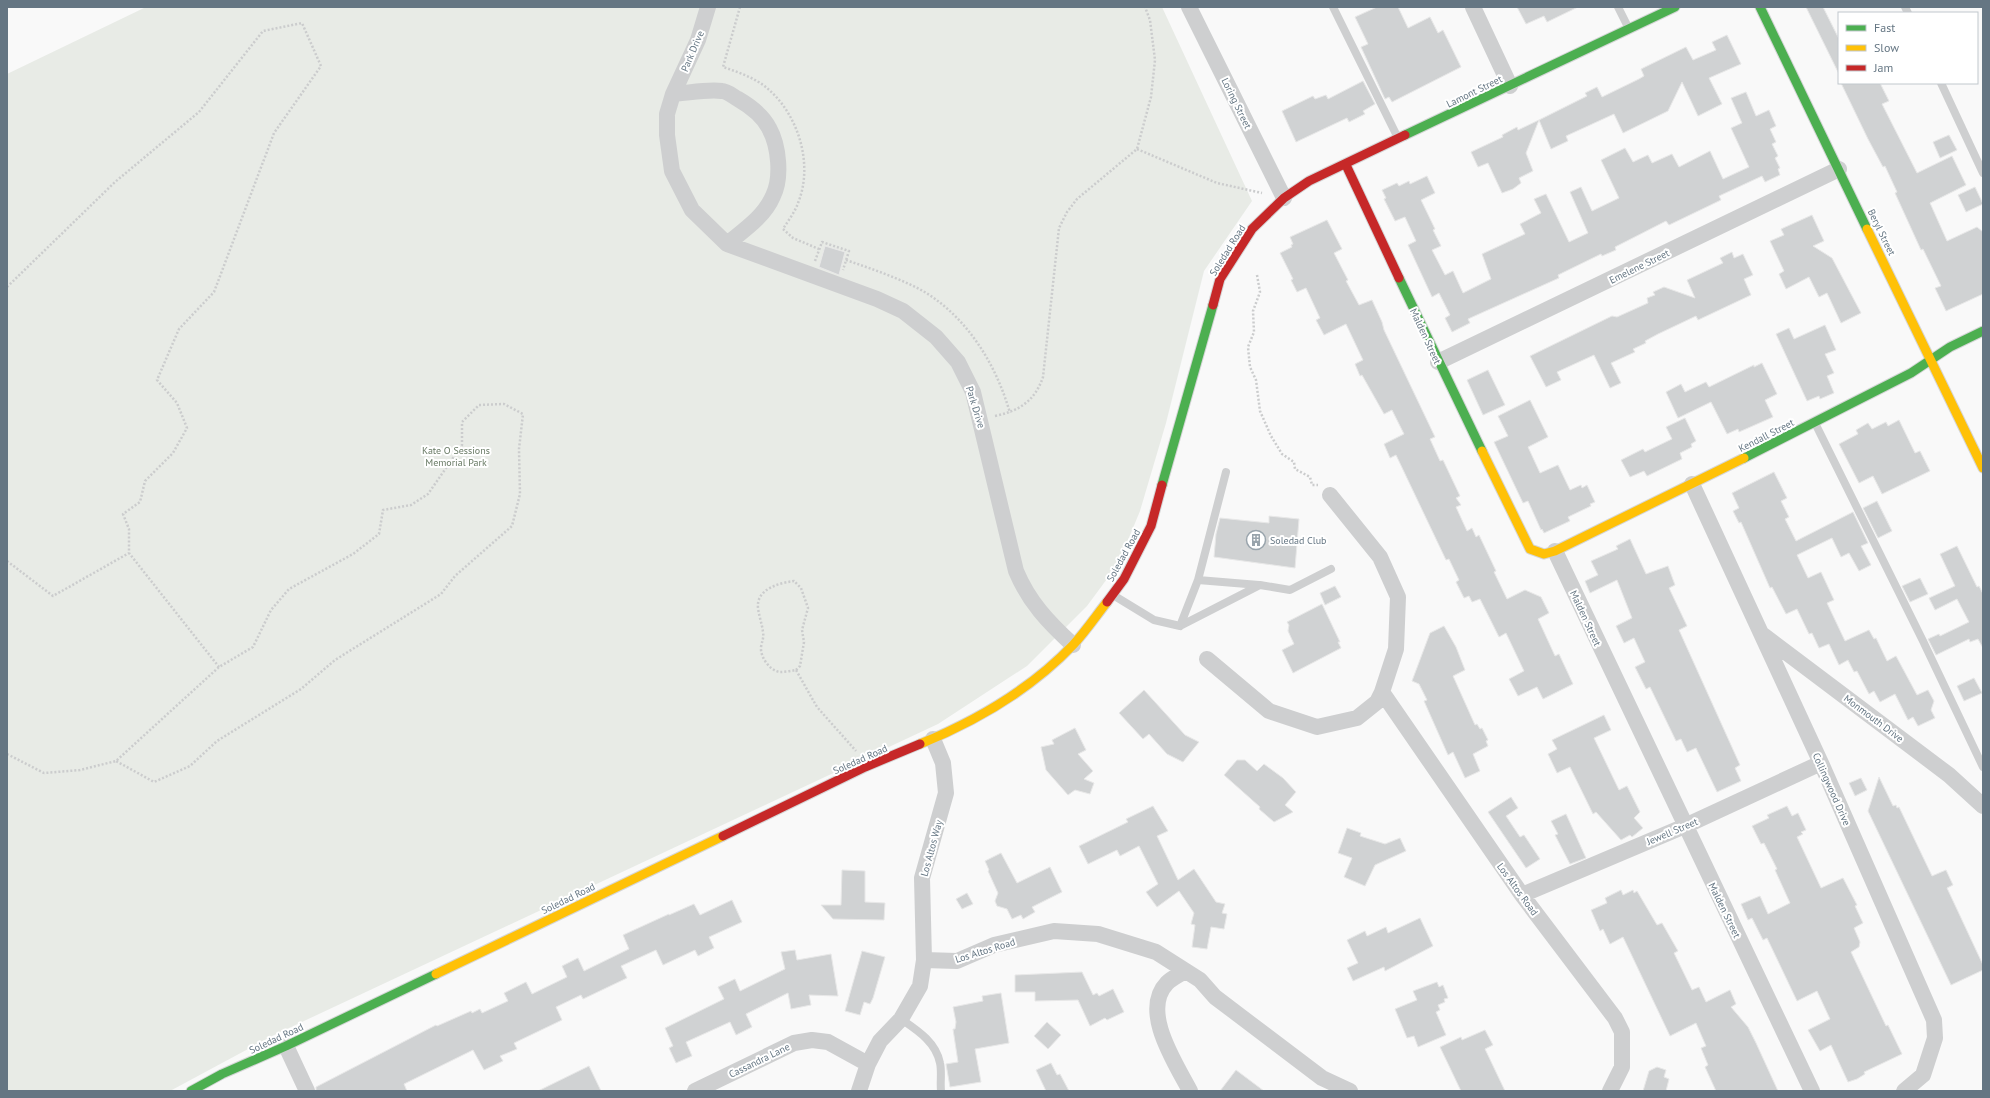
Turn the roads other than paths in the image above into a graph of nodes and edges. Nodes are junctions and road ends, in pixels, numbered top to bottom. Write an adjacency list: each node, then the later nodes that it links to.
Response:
1 (708, 7): 11 (street, Park Drive)
2 (1189, 7): 16 (street, Loring Street)
3 (1333, 7): 12 (lane)
4 (1473, 7): 10 (street)
5 (1618, 7): 8 (lane)
6 (1675, 7): 8 (street, Lamont Street)
7 (1760, 7): 14 (street, Beryl Street)
8 (1629, 29): 10 (street, Lamont Street)
9 (1941, 84): 15 (lane)
10 (1510, 86): 12 (street, Lamont Street)
11 (673, 94): 17 (street, Park Drive); 17 (street)
12 (1399, 139): 13 (street, Lamont Street)
13 (1346, 165): 16 (street, Lamont Street); 20 (street, Malden Street)
14 (1839, 169): 19 (street, Beryl Street); 20 (street, Emelene Street)
15 (1983, 173)
16 (1284, 198): 30 (street, Soledad Road)
17 (727, 244): 33 (street, Park Drive)
18 (1983, 331): 19 (street, Kendall Street)
19 (1930, 360): 21 (street, Kendall Street); 22 (street, Beryl Street)
20 (1438, 362): 26 (street, Malden Street)
21 (1814, 422): 24 (street, Kendall Street); 38 (lane)
22 (1983, 468)
23 (1226, 472): 28 (lane)
24 (1692, 484): 26 (street, Kendall Street); 32 (street, Collingwood Drive)
25 (1330, 495): 35 (street)
26 (1555, 552): 40 (street, Malden Street)
27 (1331, 569): 29 (lane)
28 (1198, 580): 29 (lane); 31 (lane)
29 (1260, 585): 31 (lane)
30 (1113, 595): 31 (lane); 33 (street, Soledad Road)
31 (1180, 626)
32 (1762, 634): 37 (street, Collingwood Drive); 39 (street, Monmouth Drive)
33 (1073, 645): 36 (street, Soledad Road)
34 (1207, 659): 35 (street)
35 (1382, 692): 41 (street, Los Altos Road)
36 (933, 739): 42 (street, Los Altos Way); 45 (street, Soledad Road)
37 (1821, 763): 40 (street, Jewell Street); 56 (street, Collingwood Drive)
38 (1983, 767)
39 (1982, 804)
40 (1685, 826): 41 (street, Jewell Street); 55 (street, Malden Street)
41 (1522, 895): 54 (street, Los Altos Road)
42 (924, 960): 43 (street, Los Altos Road); 44 (street)
43 (1185, 971): 52 (street); 53 (street, Los Altos Road)
44 (901, 1019): 46 (street); 51 (lane)
45 (286, 1046): 47 (street, Soledad Road); 48 (street)
46 (868, 1064): 49 (street, Cassandra Lane); 50 (street)
47 (191, 1091)
48 (308, 1091)
49 (695, 1091)
50 (859, 1091)
51 (941, 1091)
52 (1190, 1091)
53 (1350, 1091)
54 (1610, 1091)
55 (1812, 1091)
56 (1904, 1091)

